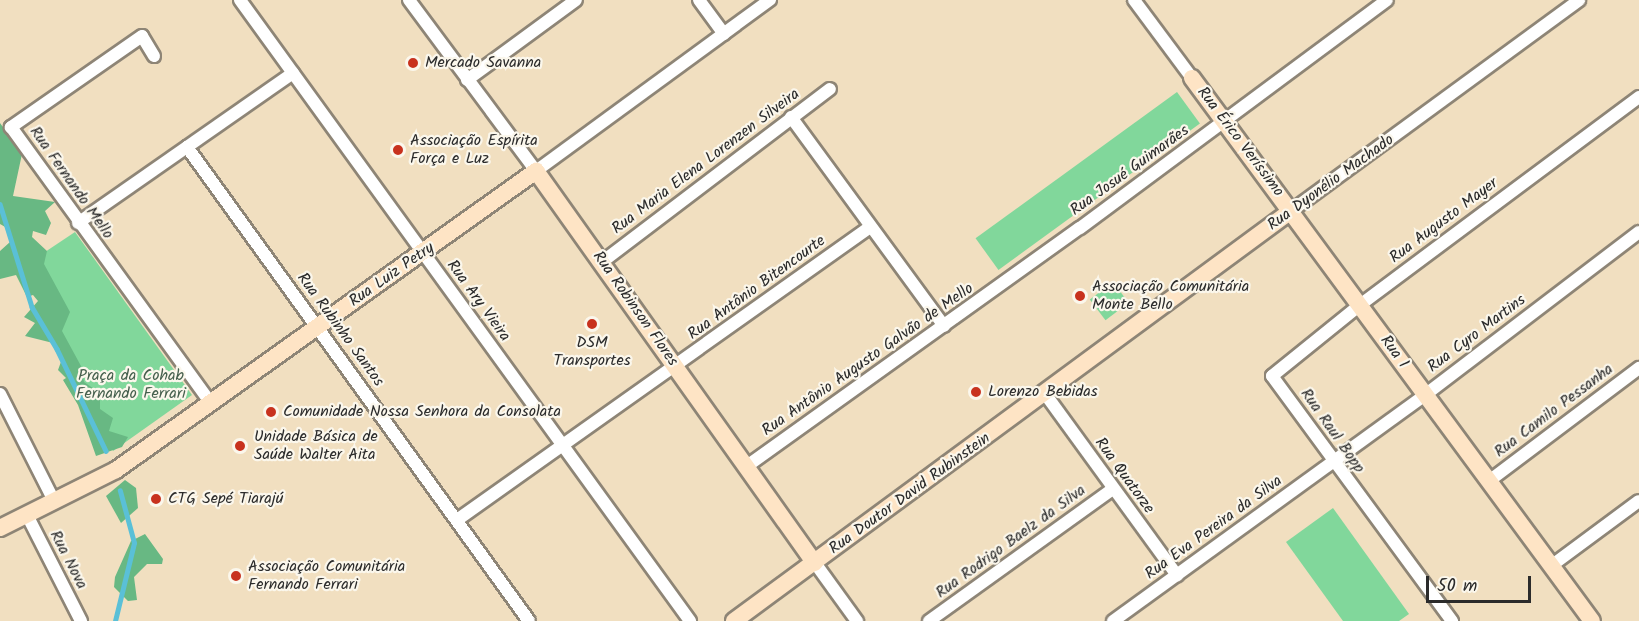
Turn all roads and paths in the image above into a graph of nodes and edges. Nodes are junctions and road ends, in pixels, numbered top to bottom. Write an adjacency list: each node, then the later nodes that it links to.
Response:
1 (240, 0): 11 (street, Rua Ary Vieira)
2 (409, 0): 13 (street, Rua Robinson Flores)
3 (576, 0): 13 (street)
4 (699, 0): 9 (street)
5 (770, 0): 9 (street, Rua Luiz Petry)
6 (1134, 0): 12 (street)
7 (1387, 0): 17 (street, Rua Josué Guimarães)
8 (1579, 0): 20 (street, Rua Dyonélio Machado)
9 (724, 34): 19 (street, Rua Luiz Petry)
10 (154, 56): 21 (street, Rua Fernando Mello)
11 (293, 73): 18 (street); 24 (street, Rua Ary Vieira)
12 (1192, 78): 17 (street, Rua Érico Veríssimo)
13 (467, 80): 19 (street, Rua Robinson Flores)
14 (830, 89): 16 (street, Rua Maria Elena Lorenzen Silveira)
15 (1639, 97): 28 (street, Rua Augusto Mayer)
16 (791, 117): 22 (street); 25 (street, Rua Maria Elena Lorenzen Silveira)
17 (1224, 122): 20 (street, Rua Érico Veríssimo); 27 (street, Rua Josué Guimarães)
18 (187, 147): 21 (street); 30 (street, Rua Rubinho Santos)
19 (536, 171): 24 (street, Rua Luiz Petry); 25 (street, Rua Robinson Flores)
20 (1292, 211): 26 (street, Rua Érico Veríssimo); 32 (street, Rua Dyonélio Machado)
21 (78, 223): 38 (street, Rua Fernando Mello)
22 (870, 227): 29 (street); 31 (street, Rua Antônio Bitencourte)
23 (1639, 232): 36 (street, Rua Cyro Martins)
24 (423, 253): 30 (street, Rua Luiz Petry); 39 (street, Rua Ary Vieira)
25 (602, 262): 31 (street, Rua Robinson Flores)
26 (1330, 265): 28 (street, Rua 1)
27 (1007, 281): 29 (street, Rua Antônio Augusto Galvão de Mello)
28 (1360, 305): 34 (street, Rua Augusto Mayer); 36 (street, Rua 1)
29 (944, 326): 41 (street, Rua Antônio Augusto Galvão de Mello)
30 (318, 327): 38 (street, Rua Luiz Petry); 47 (street, Rua Rubinho Santos)
31 (675, 367): 39 (street, Rua Antônio Bitencourte); 41 (street, Rua Robinson Flores)
32 (1084, 367): 37 (street, Rua Doutor David Rubinstein)
33 (1639, 368): 42 (street, Rua Camilo Pessanha)
34 (1272, 376): 40 (street, Rua Raul Bopp)
35 (0, 394): 44 (street)
36 (1425, 395): 40 (street, Rua Cyro Martins); 42 (street, Rua 1)
37 (1046, 396): 43 (street, Rua Quatorze); 49 (street, Rua Doutor David Rubinstein)
38 (211, 403): 44 (street, Rua Luiz Petry)
39 (562, 446): 47 (street, Rua Antônio Bitencourte); 54 (street, Rua Ary Vieira)
40 (1334, 461): 51 (street, Rua Eva Pereira da Silva); 59 (street, Rua Raul Bopp)
41 (747, 466): 49 (street, Rua Robinson Flores)
42 (1489, 481): 50 (street, Rua 1)
43 (1113, 489): 51 (street, Rua Quatorze); 57 (street, Rua Rodrigo Baelz da Silva)
44 (54, 501): 46 (street, Rua Luiz Petry)
45 (1639, 501): 50 (street)
46 (27, 514): 48 (street, Rua Luiz Petry); 52 (street, Rua Nova)
47 (457, 520): 53 (street, Rua Rubinho Santos)
48 (0, 528)
49 (815, 563): 55 (street, Rua Doutor David Rubinstein); 56 (street, Rua Robinson Flores)
50 (1551, 566): 60 (street, Rua 1)
51 (1177, 576): 58 (street, Rua Eva Pereira da Silva)
52 (81, 621)
53 (529, 621)
54 (690, 621)
55 (734, 621)
56 (857, 621)
57 (929, 621)
58 (1113, 621)
59 (1452, 621)
60 (1592, 621)

